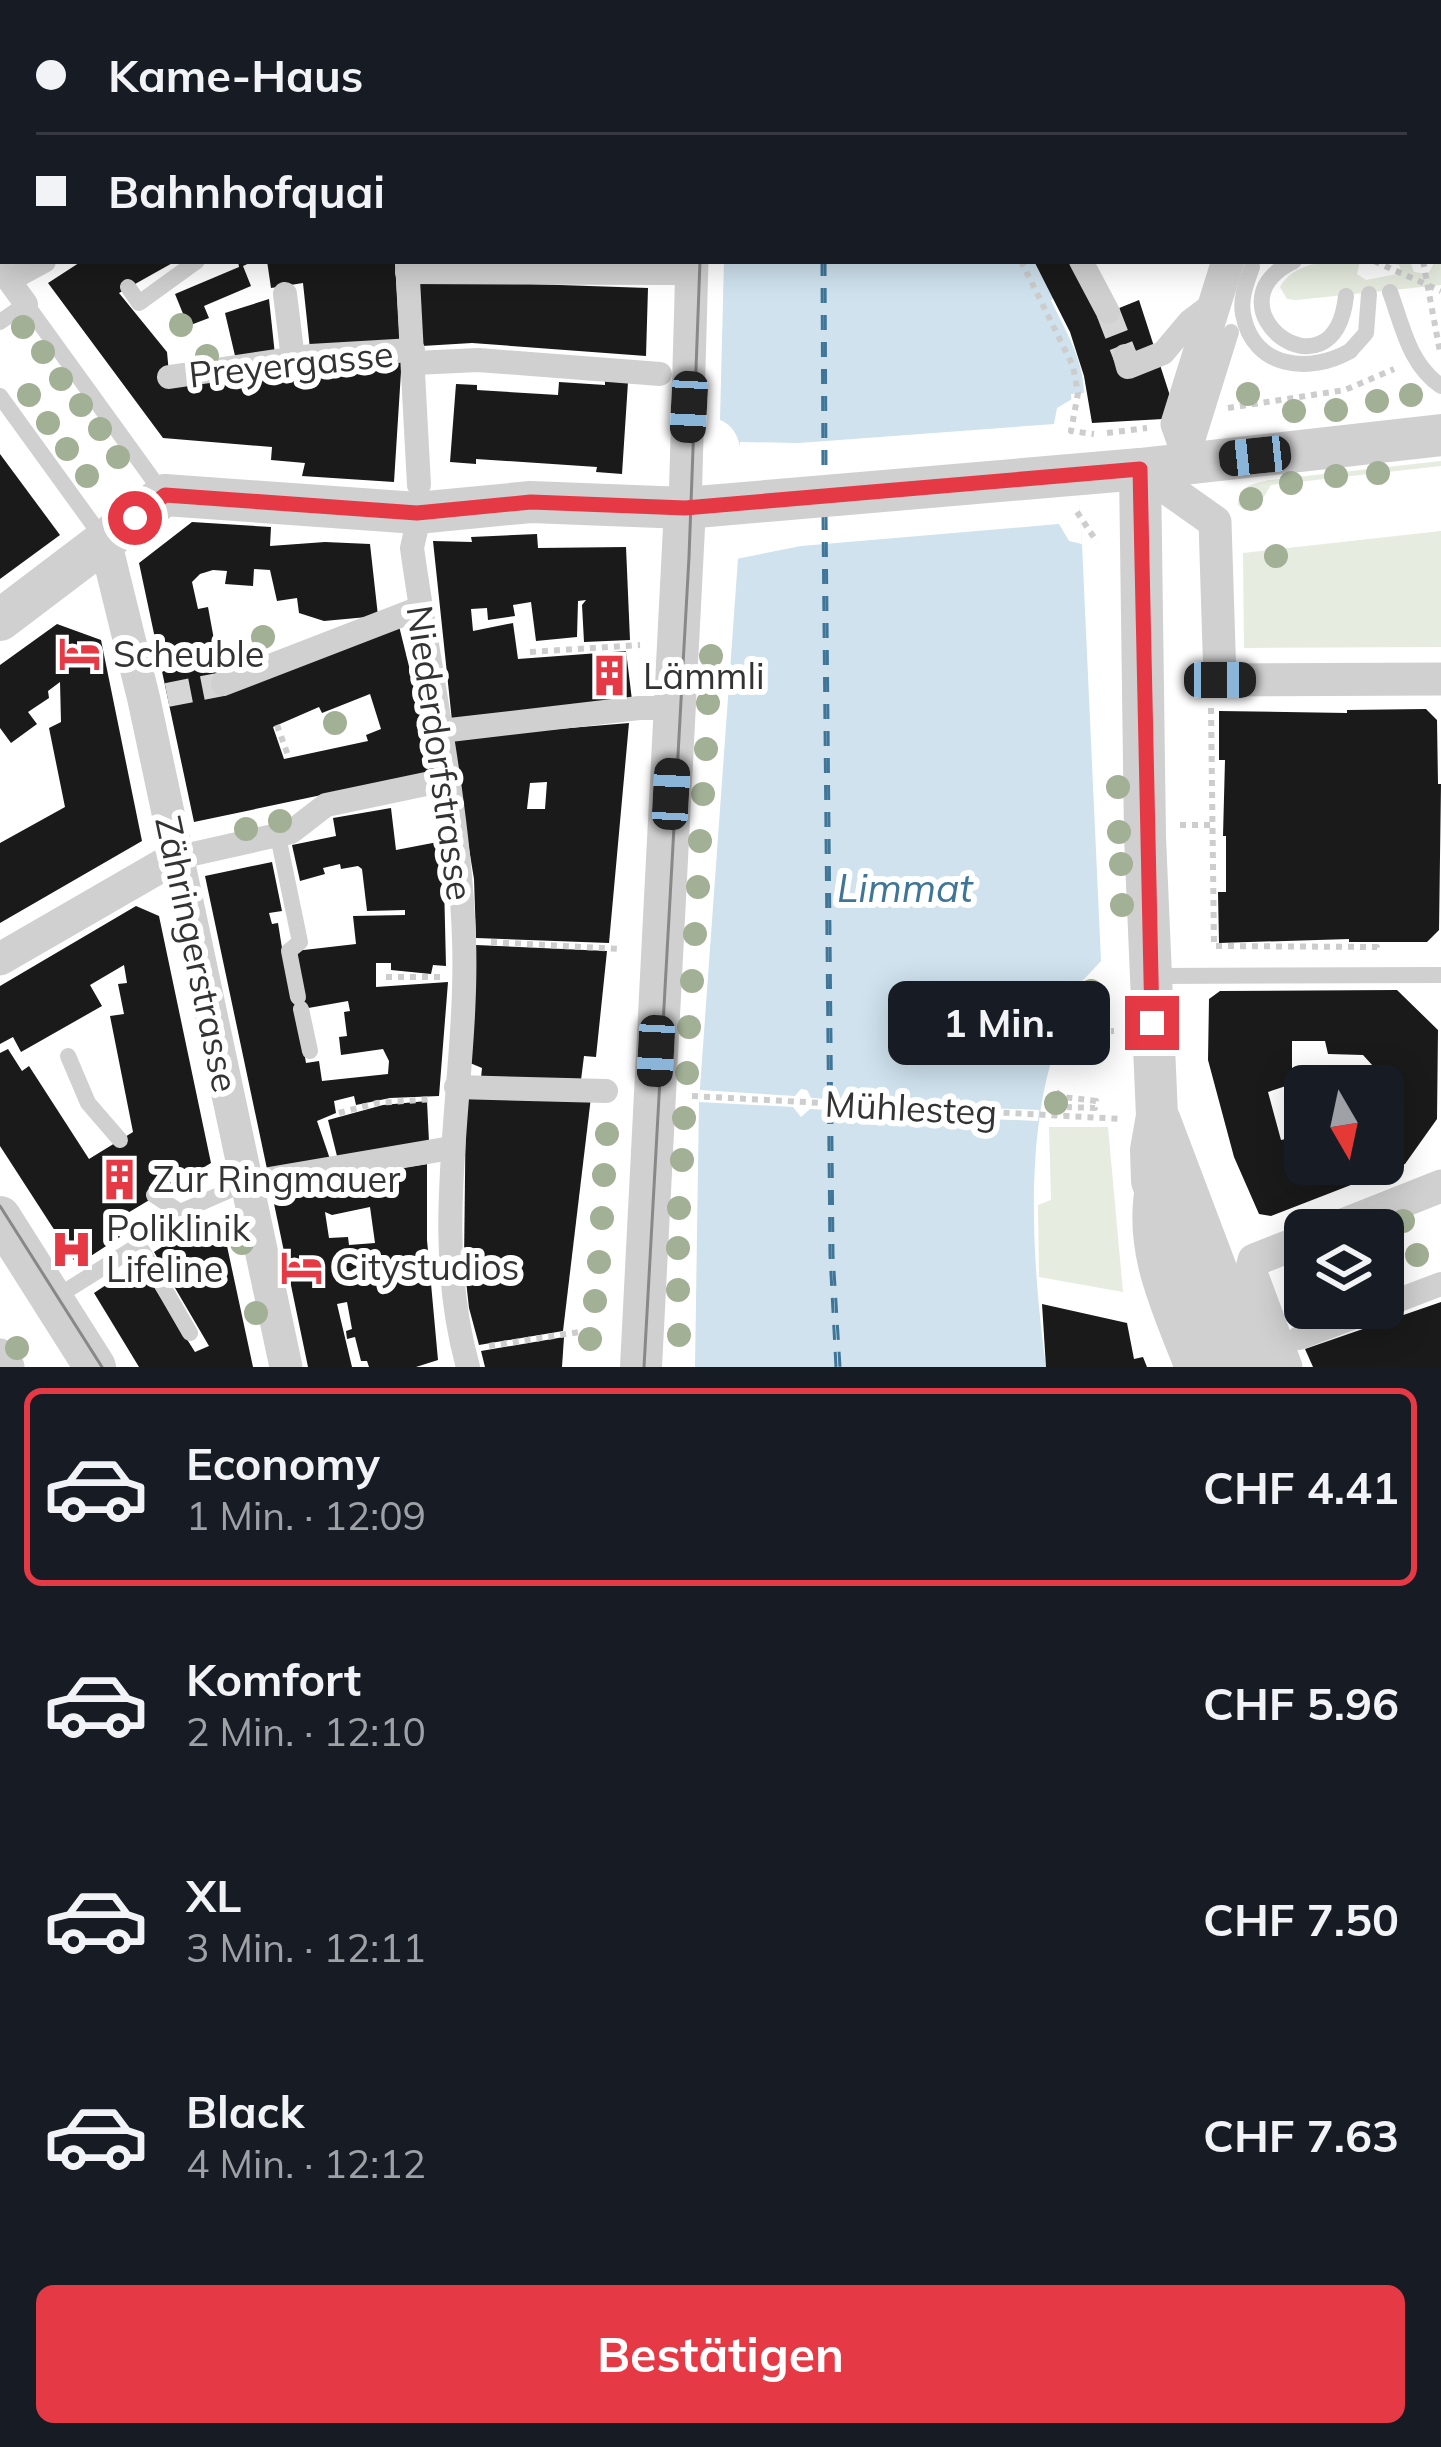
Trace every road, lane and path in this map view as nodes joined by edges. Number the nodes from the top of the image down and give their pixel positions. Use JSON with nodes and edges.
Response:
{"nodes":[{"id":1,"x":35,"y":264,"type":"edge"},
{"id":2,"x":193,"y":264,"type":"edge"},
{"id":3,"x":1022,"y":264,"type":"edge"},
{"id":4,"x":1083,"y":264,"type":"edge"},
{"id":5,"x":1246,"y":264,"type":"edge"},
{"id":6,"x":1246,"y":264,"type":"edge"},
{"id":7,"x":1289,"y":264,"type":"edge"},
{"id":8,"x":1424,"y":264,"type":"edge"},
{"id":9,"x":407,"y":266,"type":"edge"},
{"id":10,"x":684,"y":267,"type":"edge"},
{"id":11,"x":4,"y":274,"type":"edge"},
{"id":12,"x":128,"y":287,"type":"dead end"},
{"id":13,"x":1390,"y":292,"type":"dead end"},
{"id":14,"x":285,"y":294,"type":"dead end"},
{"id":15,"x":1369,"y":294,"type":"dead end"},
{"id":16,"x":1346,"y":296,"type":"dead end"},
{"id":17,"x":26,"y":304,"type":"junction"},
{"id":18,"x":1108,"y":312,"type":"tunnel mouth"},
{"id":19,"x":1223,"y":317,"type":"junction"},
{"id":20,"x":0,"y":322,"type":"edge"},
{"id":21,"x":1438,"y":338,"type":"edge"},
{"id":22,"x":1125,"y":356,"type":"dead end"},
{"id":23,"x":414,"y":357,"type":"junction"},
{"id":24,"x":293,"y":359,"type":"junction"},
{"id":25,"x":1407,"y":366,"type":"dead end"},
{"id":26,"x":659,"y":374,"type":"dead end"},
{"id":27,"x":169,"y":377,"type":"dead end"},
{"id":28,"x":1441,"y":386,"type":"edge"},
{"id":29,"x":0,"y":396,"type":"edge"},
{"id":30,"x":1190,"y":436,"type":"junction"},
{"id":31,"x":1441,"y":436,"type":"edge"},
{"id":32,"x":1140,"y":469,"type":"junction"},
{"id":33,"x":418,"y":485,"type":"dead end"},
{"id":34,"x":1076,"y":494,"type":"junction"},
{"id":35,"x":165,"y":495,"type":"junction"},
{"id":36,"x":685,"y":508,"type":"junction"},
{"id":37,"x":416,"y":530,"type":"dead end"},
{"id":38,"x":105,"y":541,"type":"junction"},
{"id":39,"x":1097,"y":542,"type":"dead end"},
{"id":40,"x":420,"y":608,"type":"junction"},
{"id":41,"x":0,"y":620,"type":"edge"},
{"id":42,"x":640,"y":645,"type":"dead end"},
{"id":43,"x":530,"y":652,"type":"dead end"},
{"id":44,"x":1441,"y":680,"type":"edge"},
{"id":45,"x":224,"y":684,"type":"tunnel mouth"},
{"id":46,"x":1211,"y":704,"type":"dead end"},
{"id":47,"x":676,"y":708,"type":"junction"},
{"id":48,"x":277,"y":725,"type":"dead end"},
{"id":49,"x":441,"y":731,"type":"junction"},
{"id":50,"x":289,"y":758,"type":"dead end"},
{"id":51,"x":450,"y":779,"type":"junction"},
{"id":52,"x":1186,"y":824,"type":"dead end"},
{"id":53,"x":1212,"y":825,"type":"junction"},
{"id":54,"x":278,"y":836,"type":"junction"},
{"id":55,"x":175,"y":858,"type":"junction"},
{"id":56,"x":464,"y":940,"type":"junction"},
{"id":57,"x":620,"y":949,"type":"dead end"},
{"id":58,"x":0,"y":959,"type":"edge"},
{"id":59,"x":1378,"y":975,"type":"junction"},
{"id":60,"x":1441,"y":975,"type":"edge"},
{"id":61,"x":1150,"y":976,"type":"junction"},
{"id":62,"x":386,"y":977,"type":"dead end"},
{"id":63,"x":462,"y":977,"type":"junction"},
{"id":64,"x":1114,"y":1031,"type":"dead end"},
{"id":65,"x":1087,"y":1032,"type":"dead end"},
{"id":66,"x":310,"y":1051,"type":"dead end"},
{"id":67,"x":68,"y":1056,"type":"dead end"},
{"id":68,"x":606,"y":1091,"type":"dead end"},
{"id":69,"x":1056,"y":1092,"type":"dead end"},
{"id":70,"x":455,"y":1093,"type":"junction"},
{"id":71,"x":696,"y":1096,"type":"dead end"},
{"id":72,"x":339,"y":1113,"type":"dead end"},
{"id":73,"x":1066,"y":1117,"type":"junction"},
{"id":74,"x":1139,"y":1118,"type":"junction"},
{"id":75,"x":119,"y":1140,"type":"dead end"},
{"id":76,"x":451,"y":1148,"type":"junction"},
{"id":77,"x":1152,"y":1181,"type":"junction"},
{"id":78,"x":247,"y":1183,"type":"junction"},
{"id":79,"x":1441,"y":1186,"type":"edge"},
{"id":80,"x":156,"y":1197,"type":"dead end"},
{"id":81,"x":1383,"y":1209,"type":"edge"},
{"id":82,"x":0,"y":1217,"type":"edge"},
{"id":83,"x":1284,"y":1249,"type":"edge"},
{"id":84,"x":1441,"y":1284,"type":"edge"},
{"id":85,"x":1404,"y":1298,"type":"edge"},
{"id":86,"x":52,"y":1299,"type":"junction"},
{"id":87,"x":1338,"y":1329,"type":"edge"},
{"id":88,"x":586,"y":1331,"type":"dead end"},
{"id":89,"x":190,"y":1333,"type":"dead end"},
{"id":90,"x":1292,"y":1353,"type":"edge"},
{"id":91,"x":0,"y":1355,"type":"edge"},
{"id":92,"x":462,"y":1362,"type":"edge"},
{"id":93,"x":638,"y":1366,"type":"edge"},
{"id":94,"x":8,"y":1367,"type":"edge"},
{"id":95,"x":95,"y":1367,"type":"edge"},
{"id":96,"x":286,"y":1367,"type":"edge"},
{"id":97,"x":1191,"y":1367,"type":"edge"},
{"id":98,"x":1219,"y":1367,"type":"edge"},
{"id":99,"x":1253,"y":1367,"type":"edge"}],
"edges":[{"from":1,"to":11,"type":"street"},
{"from":2,"to":12,"type":"lane"},
{"from":3,"to":30,"type":"path"},
{"from":4,"to":18,"type":"street"},
{"from":5,"to":19,"type":"street"},
{"from":6,"to":15,"type":"lane","bridge":true},
{"from":7,"to":16,"type":"lane"},
{"from":8,"to":21,"type":"path"},
{"from":9,"to":10,"type":"street"},
{"from":9,"to":23,"type":"street"},
{"from":10,"to":36,"type":"street"},
{"from":11,"to":17,"type":"street"},
{"from":13,"to":28,"type":"lane"},
{"from":14,"to":24,"type":"street"},
{"from":17,"to":20,"type":"lane"},
{"from":17,"to":35,"type":"lane"},
{"from":19,"to":22,"type":"street"},
{"from":19,"to":30,"type":"street"},
{"from":23,"to":24,"type":"street","name":"Preyergasse"},
{"from":23,"to":26,"type":"street","name":"Preyergasse"},
{"from":23,"to":33,"type":"street"},
{"from":24,"to":27,"type":"street","name":"Preyergasse"},
{"from":25,"to":30,"type":"path"},
{"from":29,"to":38,"type":"lane"},
{"from":30,"to":31,"type":"street"},
{"from":30,"to":32,"type":"street"},
{"from":32,"to":34,"type":"street"},
{"from":32,"to":44,"type":"street"},
{"from":32,"to":61,"type":"street"},
{"from":34,"to":36,"type":"street"},
{"from":34,"to":39,"type":"path"},
{"from":35,"to":36,"type":"street"},
{"from":35,"to":38,"type":"street"},
{"from":36,"to":47,"type":"street"},
{"from":37,"to":40,"type":"street","name":"Niederdorfstrasse"},
{"from":38,"to":41,"type":"street"},
{"from":38,"to":55,"type":"street","name":"Zähringerstrasse"},
{"from":40,"to":45,"type":"street"},
{"from":40,"to":49,"type":"street","name":"Niederdorfstrasse"},
{"from":42,"to":43,"type":"path"},
{"from":46,"to":53,"type":"path"},
{"from":47,"to":49,"type":"street"},
{"from":47,"to":93,"type":"street"},
{"from":48,"to":50,"type":"path"},
{"from":49,"to":51,"type":"street","name":"Niederdorfstrasse"},
{"from":51,"to":54,"type":"street"},
{"from":51,"to":56,"type":"street","name":"Niederdorfstrasse"},
{"from":52,"to":53,"type":"path"},
{"from":53,"to":59,"type":"path"},
{"from":54,"to":55,"type":"street"},
{"from":54,"to":66,"type":"lane"},
{"from":55,"to":58,"type":"street"},
{"from":55,"to":78,"type":"street","name":"Zähringerstrasse"},
{"from":56,"to":57,"type":"path"},
{"from":56,"to":63,"type":"street","name":"Niederdorfstrasse"},
{"from":59,"to":60,"type":"lane"},
{"from":59,"to":61,"type":"lane"},
{"from":61,"to":74,"type":"street"},
{"from":62,"to":63,"type":"path"},
{"from":63,"to":70,"type":"street","name":"Niederdorfstrasse"},
{"from":64,"to":65,"type":"path"},
{"from":67,"to":75,"type":"lane"},
{"from":68,"to":70,"type":"street"},
{"from":69,"to":73,"type":"path"},
{"from":70,"to":72,"type":"path"},
{"from":70,"to":76,"type":"street","name":"Niederdorfstrasse"},
{"from":71,"to":73,"type":"path","name":"Mühlesteg"},
{"from":73,"to":74,"type":"path","name":"Mühlesteg"},
{"from":74,"to":77,"type":"street"},
{"from":74,"to":99,"type":"street"},
{"from":76,"to":78,"type":"street"},
{"from":76,"to":92,"type":"street","name":"Niederdorfstrasse"},
{"from":77,"to":97,"type":"street"},
{"from":77,"to":98,"type":"street"},
{"from":78,"to":80,"type":"lane"},
{"from":78,"to":96,"type":"street","name":"Zähringerstrasse"},
{"from":79,"to":81,"type":"street"},
{"from":82,"to":86,"type":"street"},
{"from":83,"to":90,"type":"street"},
{"from":84,"to":85,"type":"street"},
{"from":86,"to":89,"type":"lane"},
{"from":86,"to":95,"type":"street"},
{"from":87,"to":90,"type":"street"},
{"from":88,"to":92,"type":"path"},
{"from":91,"to":94,"type":"street"}]}
